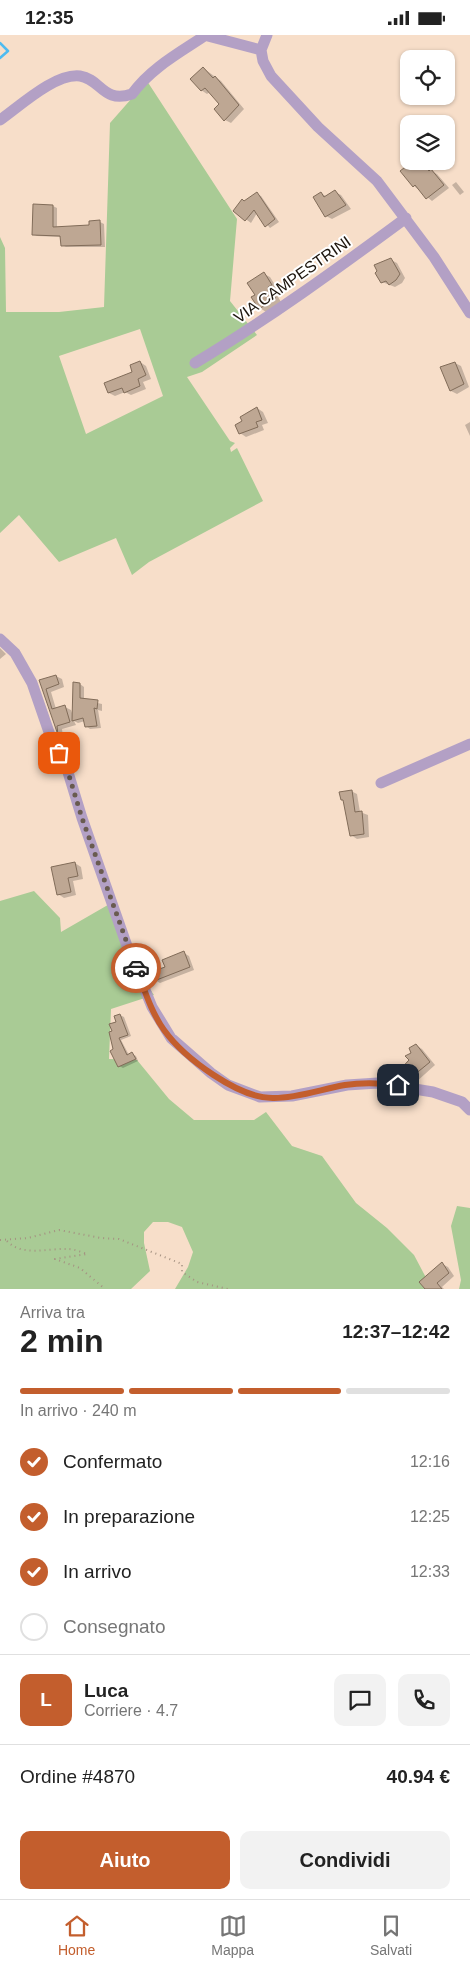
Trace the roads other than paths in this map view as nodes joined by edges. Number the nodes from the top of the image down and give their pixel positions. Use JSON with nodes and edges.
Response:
{"nodes":[{"id":1,"x":205,"y":35,"type":"edge"},
{"id":2,"x":267,"y":35,"type":"edge"},
{"id":3,"x":261,"y":50,"type":"junction"},
{"id":4,"x":0,"y":120,"type":"edge"},
{"id":5,"x":406,"y":218,"type":"junction"},
{"id":6,"x":470,"y":313,"type":"edge"},
{"id":7,"x":195,"y":363,"type":"dead end"},
{"id":8,"x":0,"y":639,"type":"edge"},
{"id":9,"x":470,"y":744,"type":"edge"},
{"id":10,"x":381,"y":783,"type":"dead end"},
{"id":11,"x":470,"y":1110,"type":"edge"}],
"edges":[{"from":1,"to":3,"type":"street"},
{"from":1,"to":4,"type":"street"},
{"from":2,"to":3,"type":"street"},
{"from":3,"to":5,"type":"street"},
{"from":5,"to":6,"type":"street"},
{"from":5,"to":7,"type":"street","name":"VIA CAMPESTRINI"},
{"from":8,"to":11,"type":"street"},
{"from":9,"to":10,"type":"street"}]}
